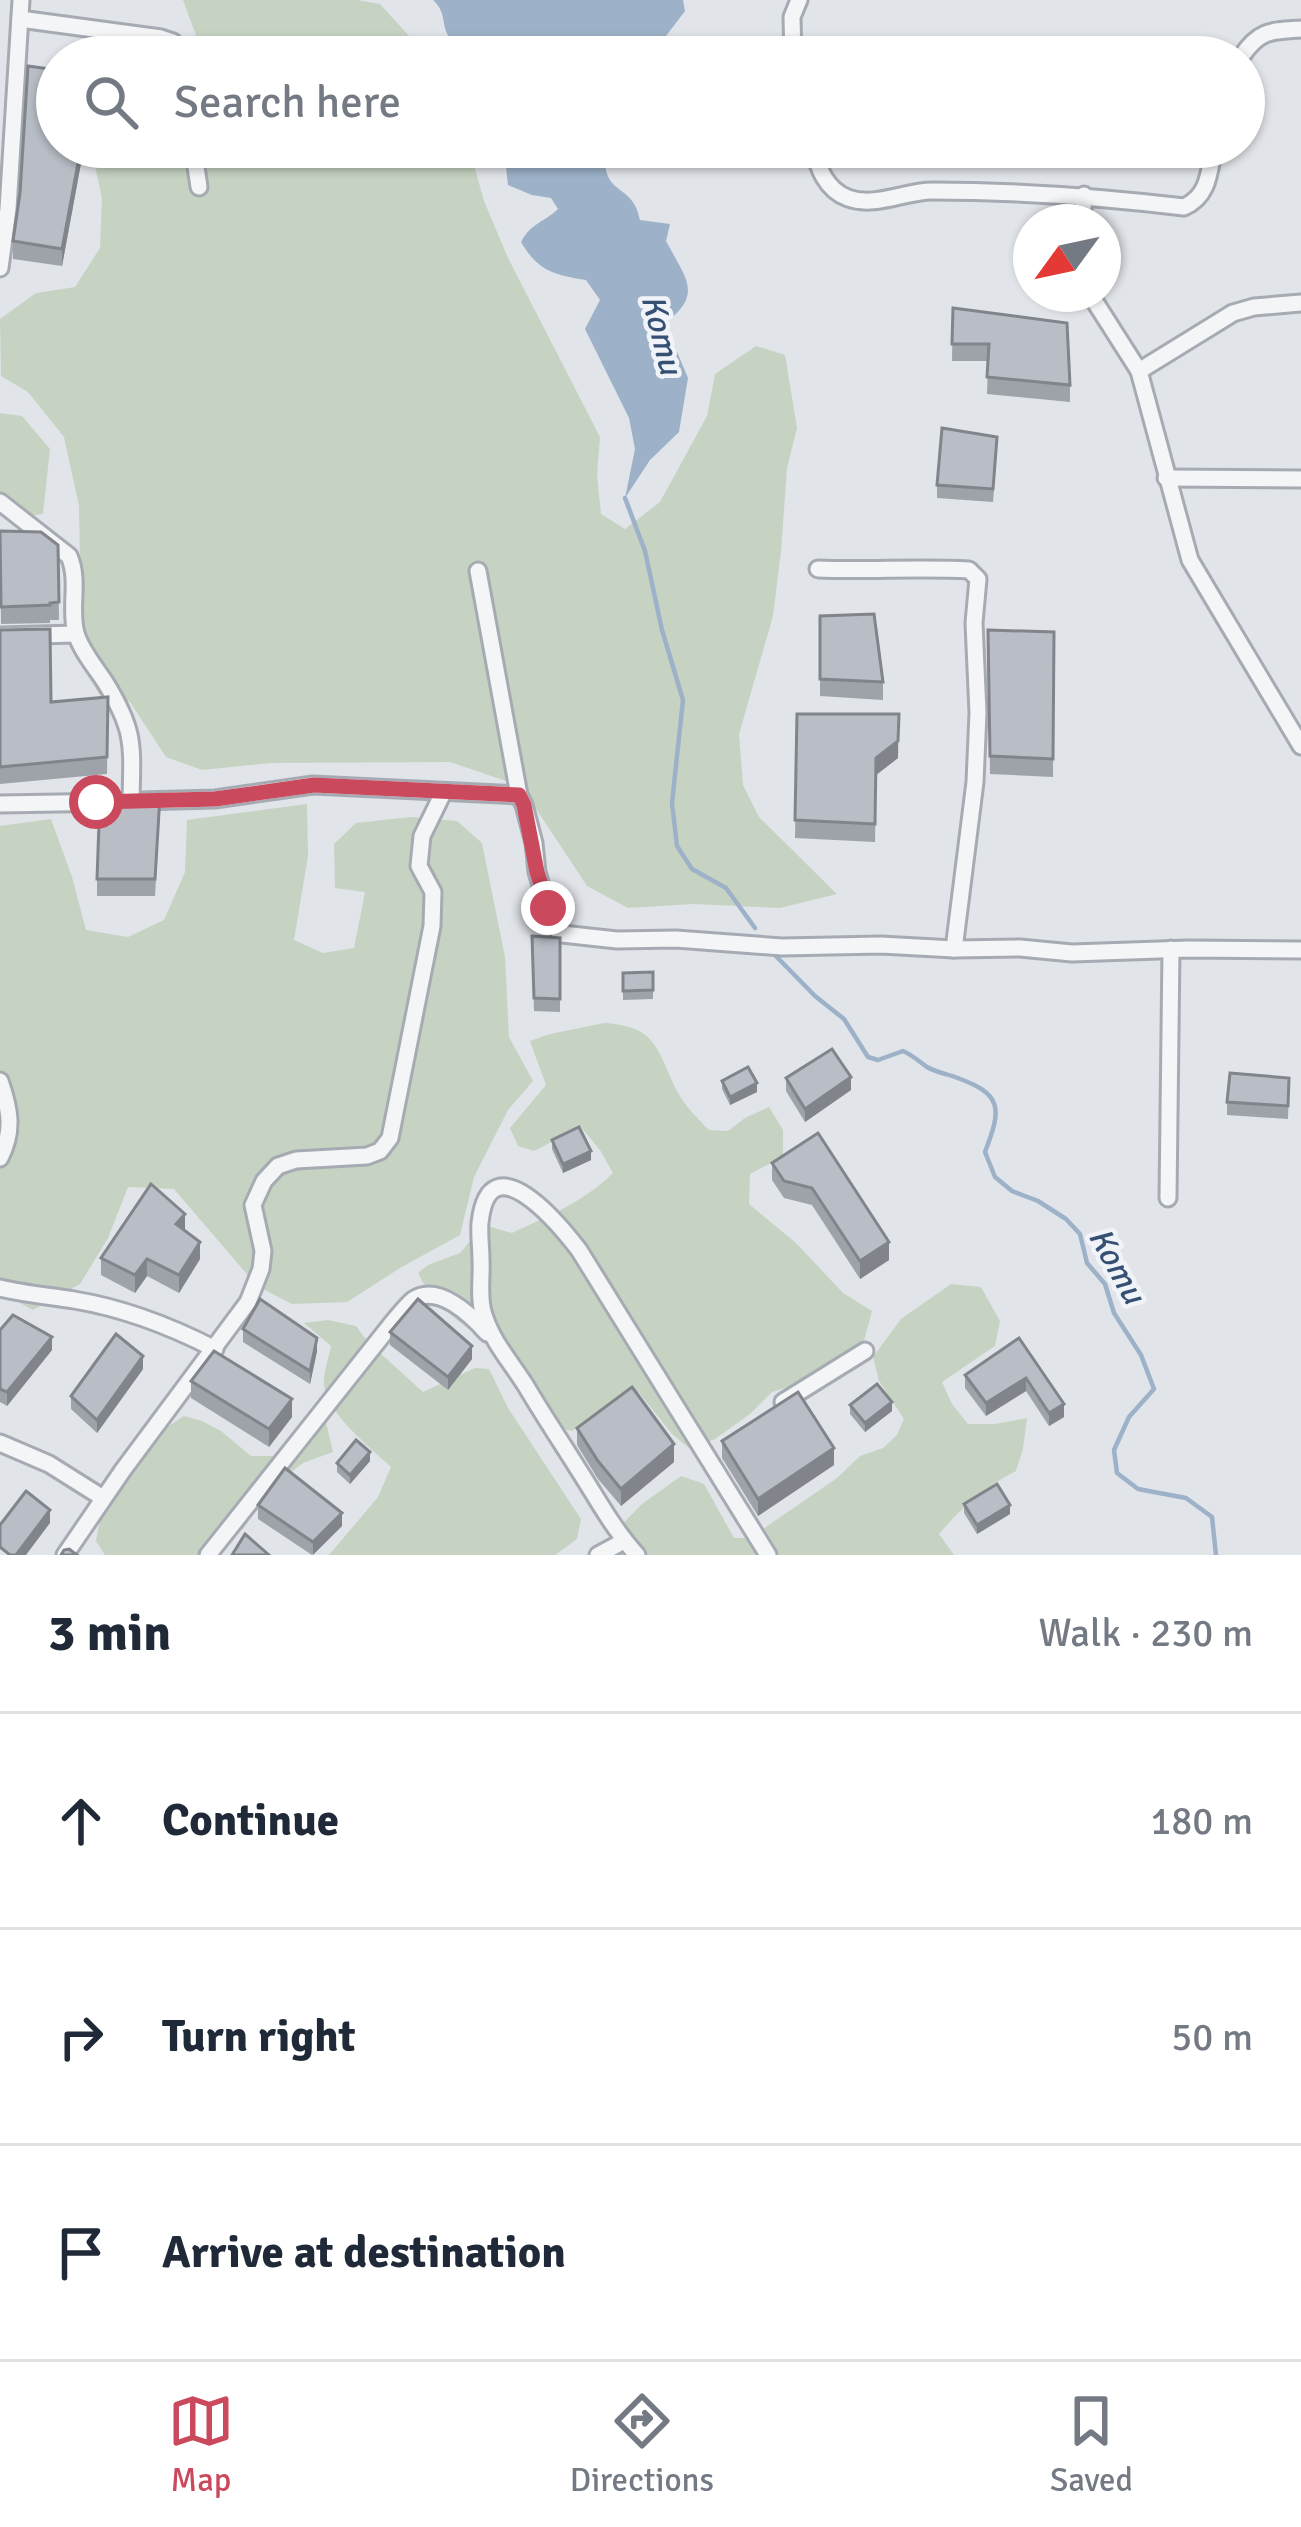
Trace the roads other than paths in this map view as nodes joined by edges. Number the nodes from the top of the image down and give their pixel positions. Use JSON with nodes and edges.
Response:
{"nodes":[{"id":1,"x":21,"y":0,"type":"edge"},
{"id":2,"x":799,"y":0,"type":"edge"},
{"id":3,"x":20,"y":20,"type":"junction"},
{"id":4,"x":1301,"y":29,"type":"edge"},
{"id":5,"x":145,"y":36,"type":"edge"},
{"id":6,"x":792,"y":36,"type":"edge"},
{"id":7,"x":1260,"y":36,"type":"edge"},
{"id":8,"x":196,"y":168,"type":"edge"},
{"id":9,"x":819,"y":168,"type":"edge"},
{"id":10,"x":1210,"y":168,"type":"edge"},
{"id":11,"x":199,"y":188,"type":"dead end"},
{"id":12,"x":1084,"y":195,"type":"junction"},
{"id":13,"x":1083,"y":204,"type":"edge"},
{"id":14,"x":0,"y":268,"type":"edge"},
{"id":15,"x":1301,"y":305,"type":"edge"},
{"id":16,"x":1101,"y":312,"type":"edge"},
{"id":17,"x":1139,"y":371,"type":"junction"},
{"id":18,"x":1166,"y":478,"type":"junction"},
{"id":19,"x":1301,"y":479,"type":"edge"},
{"id":20,"x":0,"y":502,"type":"edge"},
{"id":21,"x":818,"y":568,"type":"dead end"},
{"id":22,"x":478,"y":571,"type":"dead end"},
{"id":23,"x":76,"y":634,"type":"junction"},
{"id":24,"x":0,"y":636,"type":"edge"},
{"id":25,"x":1301,"y":746,"type":"edge"},
{"id":26,"x":443,"y":793,"type":"junction"},
{"id":27,"x":519,"y":795,"type":"junction"},
{"id":28,"x":131,"y":801,"type":"junction"},
{"id":29,"x":0,"y":804,"type":"edge"},
{"id":30,"x":954,"y":949,"type":"junction"},
{"id":31,"x":1171,"y":950,"type":"junction"},
{"id":32,"x":1301,"y":950,"type":"edge"},
{"id":33,"x":0,"y":1081,"type":"edge"},
{"id":34,"x":0,"y":1158,"type":"edge"},
{"id":35,"x":1168,"y":1198,"type":"dead end"},
{"id":36,"x":0,"y":1288,"type":"edge"},
{"id":37,"x":493,"y":1340,"type":"junction"},
{"id":38,"x":215,"y":1349,"type":"junction"},
{"id":39,"x":865,"y":1351,"type":"dead end"},
{"id":40,"x":770,"y":1411,"type":"edge"},
{"id":41,"x":0,"y":1443,"type":"edge"},
{"id":42,"x":722,"y":1443,"type":"edge"},
{"id":43,"x":706,"y":1454,"type":"junction"},
{"id":44,"x":103,"y":1498,"type":"junction"},
{"id":45,"x":624,"y":1541,"type":"junction"},
{"id":46,"x":65,"y":1555,"type":"edge"},
{"id":47,"x":208,"y":1555,"type":"edge"},
{"id":48,"x":598,"y":1555,"type":"edge"},
{"id":49,"x":637,"y":1555,"type":"edge"},
{"id":50,"x":768,"y":1555,"type":"edge"}],
"edges":[{"from":1,"to":3,"type":"street"},
{"from":2,"to":6,"type":"street"},
{"from":3,"to":5,"type":"street"},
{"from":3,"to":14,"type":"street"},
{"from":4,"to":7,"type":"street"},
{"from":8,"to":11,"type":"street"},
{"from":9,"to":12,"type":"street"},
{"from":10,"to":12,"type":"street"},
{"from":12,"to":13,"type":"street"},
{"from":15,"to":17,"type":"street"},
{"from":16,"to":17,"type":"street"},
{"from":17,"to":18,"type":"street"},
{"from":18,"to":19,"type":"street"},
{"from":18,"to":25,"type":"street"},
{"from":20,"to":23,"type":"street"},
{"from":21,"to":30,"type":"street"},
{"from":22,"to":27,"type":"street"},
{"from":23,"to":24,"type":"street"},
{"from":23,"to":28,"type":"street"},
{"from":26,"to":27,"type":"street"},
{"from":26,"to":28,"type":"street"},
{"from":26,"to":38,"type":"street"},
{"from":27,"to":30,"type":"street"},
{"from":28,"to":29,"type":"street"},
{"from":30,"to":31,"type":"street"},
{"from":31,"to":32,"type":"street"},
{"from":31,"to":35,"type":"street"},
{"from":33,"to":34,"type":"street"},
{"from":36,"to":38,"type":"street"},
{"from":37,"to":43,"type":"street"},
{"from":37,"to":45,"type":"street"},
{"from":37,"to":47,"type":"street"},
{"from":38,"to":44,"type":"street"},
{"from":39,"to":40,"type":"street"},
{"from":41,"to":44,"type":"street"},
{"from":42,"to":43,"type":"street"},
{"from":43,"to":50,"type":"street"},
{"from":44,"to":46,"type":"street"},
{"from":45,"to":48,"type":"street"},
{"from":45,"to":49,"type":"street"}]}
